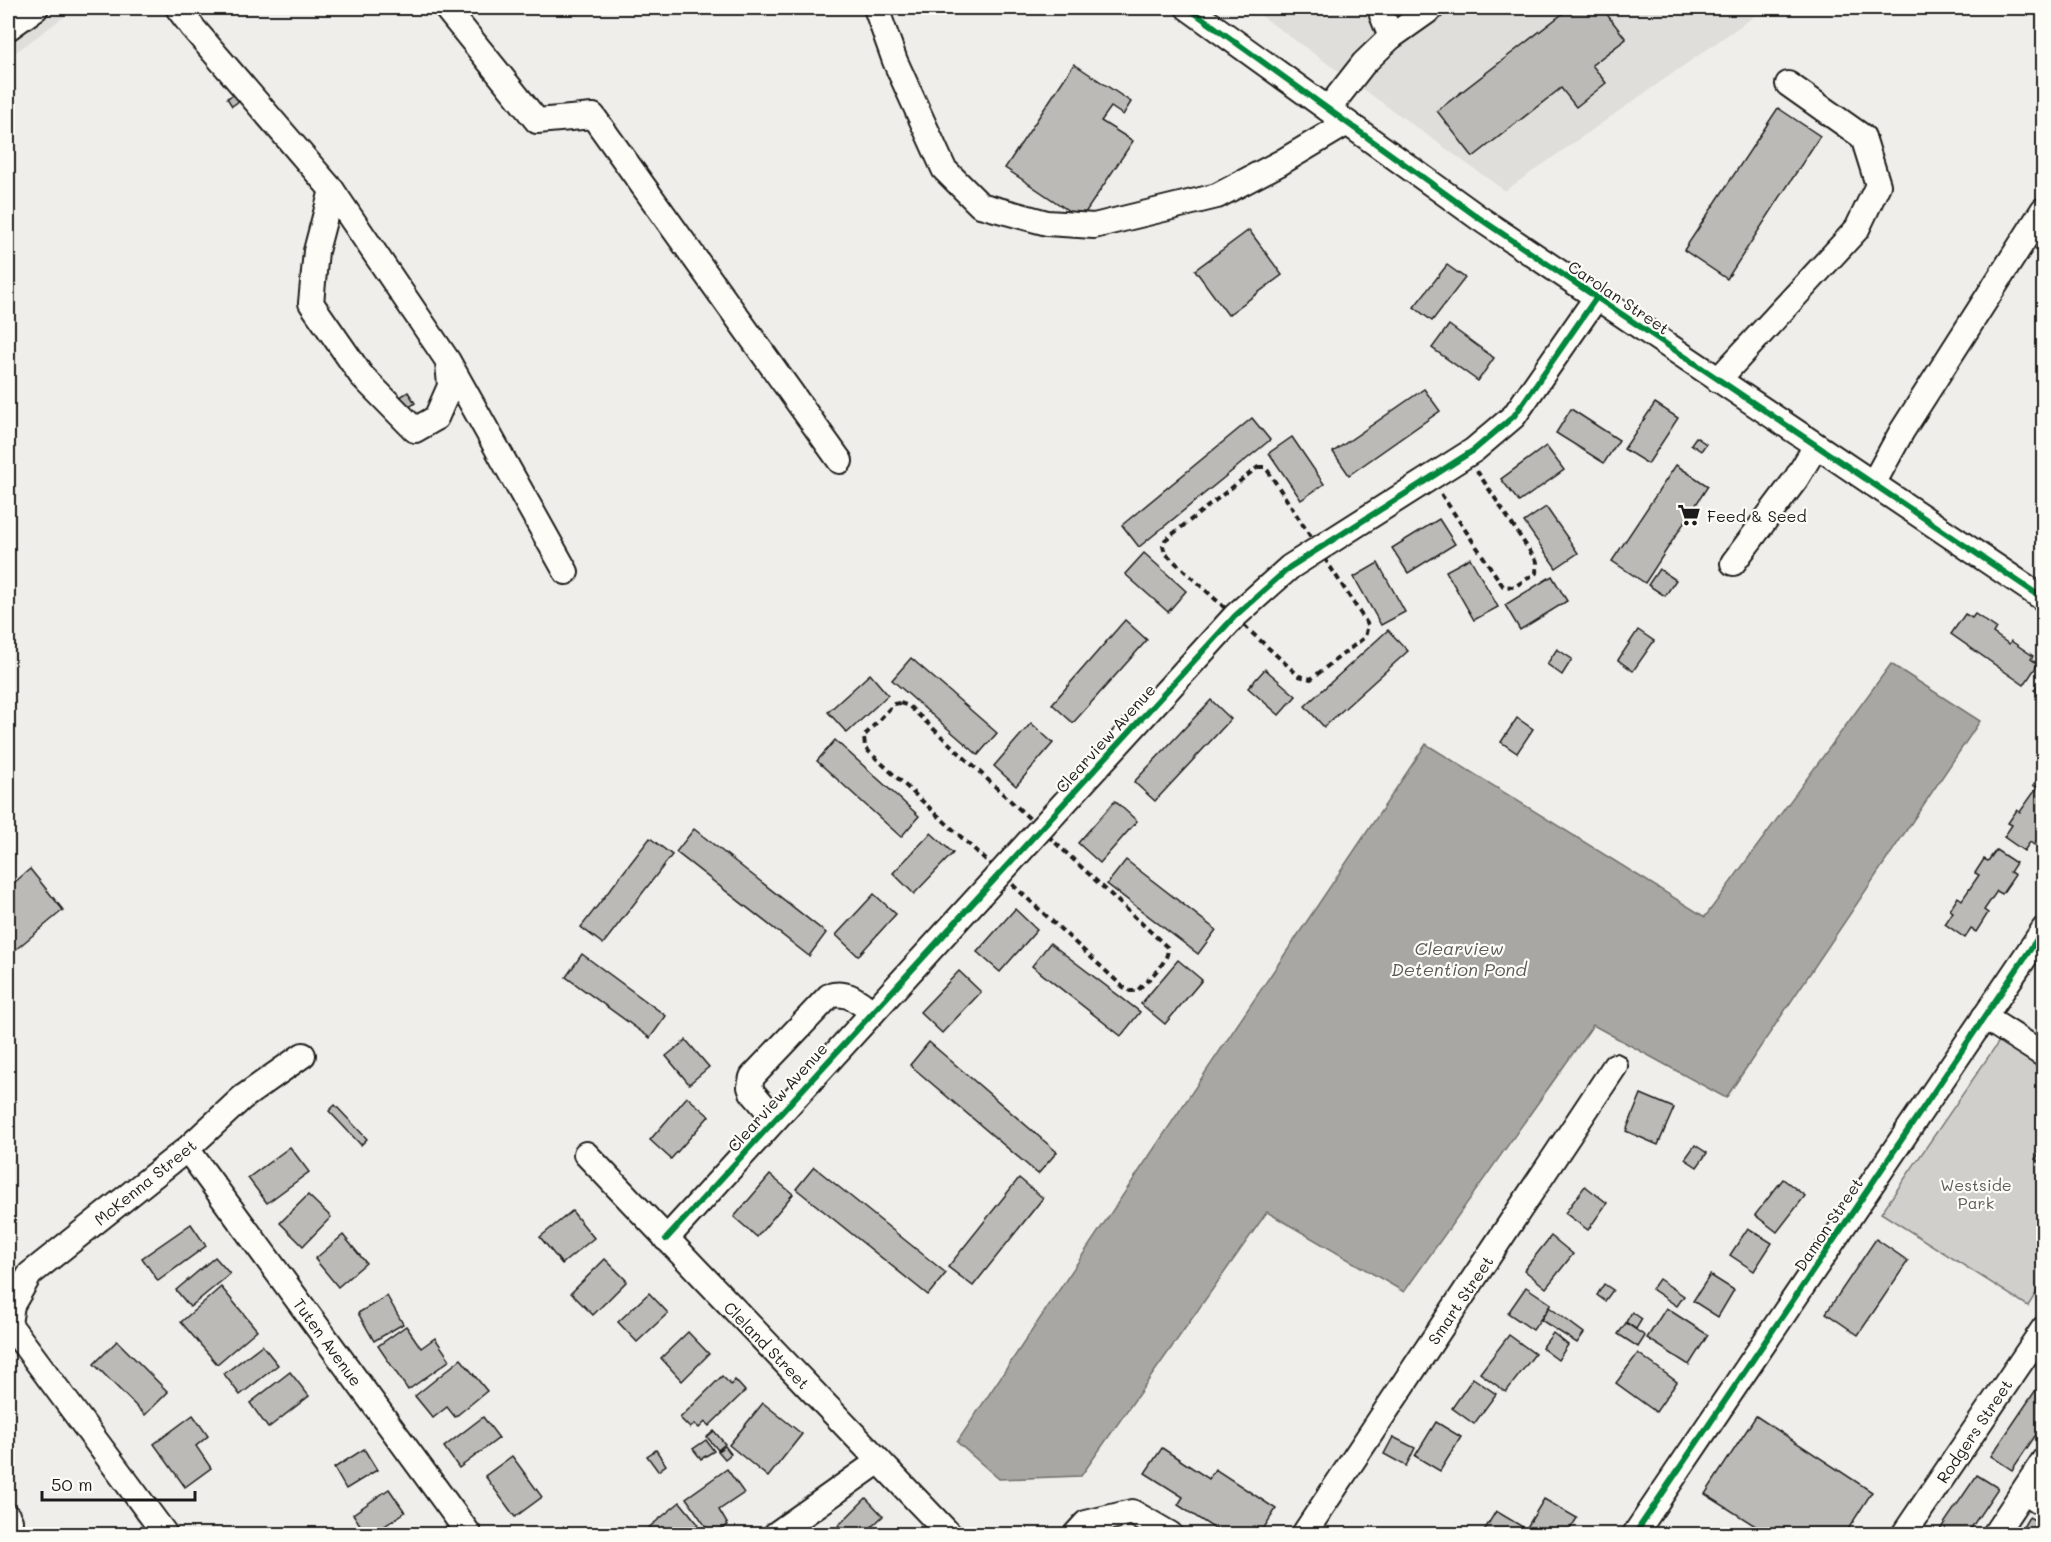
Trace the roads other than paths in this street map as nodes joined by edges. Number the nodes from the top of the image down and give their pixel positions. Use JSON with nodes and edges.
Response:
{"nodes":[{"id":1,"x":36,"y":8,"type":"edge"},
{"id":2,"x":178,"y":8,"type":"edge"},
{"id":3,"x":446,"y":8,"type":"edge"},
{"id":4,"x":876,"y":8,"type":"edge"},
{"id":5,"x":1188,"y":8,"type":"edge"},
{"id":6,"x":1382,"y":8,"type":"edge"},
{"id":7,"x":1432,"y":8,"type":"edge"},
{"id":8,"x":8,"y":28,"type":"edge"},
{"id":9,"x":1391,"y":36,"type":"junction"},
{"id":10,"x":1788,"y":84,"type":"dead end"},
{"id":11,"x":1328,"y":109,"type":"junction"},
{"id":12,"x":1347,"y":123,"type":"junction"},
{"id":13,"x":332,"y":190,"type":"junction"},
{"id":14,"x":2043,"y":210,"type":"edge"},
{"id":15,"x":1596,"y":298,"type":"junction"},
{"id":16,"x":448,"y":361,"type":"junction"},
{"id":17,"x":1718,"y":380,"type":"junction"},
{"id":18,"x":1816,"y":446,"type":"junction"},
{"id":19,"x":840,"y":462,"type":"dead end"},
{"id":20,"x":1873,"y":484,"type":"junction"},
{"id":21,"x":1733,"y":563,"type":"dead end"},
{"id":22,"x":566,"y":572,"type":"dead end"},
{"id":23,"x":2043,"y":599,"type":"edge"},
{"id":24,"x":2043,"y":929,"type":"edge"},
{"id":25,"x":873,"y":1012,"type":"junction"},
{"id":26,"x":1984,"y":1017,"type":"junction"},
{"id":27,"x":303,"y":1055,"type":"dead end"},
{"id":28,"x":2043,"y":1055,"type":"edge"},
{"id":29,"x":1616,"y":1066,"type":"dead end"},
{"id":30,"x":775,"y":1119,"type":"junction"},
{"id":31,"x":187,"y":1149,"type":"junction"},
{"id":32,"x":586,"y":1154,"type":"dead end"},
{"id":33,"x":666,"y":1239,"type":"junction"},
{"id":34,"x":9,"y":1324,"type":"edge"},
{"id":35,"x":2043,"y":1328,"type":"edge"},
{"id":36,"x":2043,"y":1460,"type":"edge"},
{"id":37,"x":879,"y":1461,"type":"junction"},
{"id":38,"x":2033,"y":1497,"type":"edge"},
{"id":39,"x":165,"y":1534,"type":"edge"},
{"id":40,"x":469,"y":1534,"type":"edge"},
{"id":41,"x":776,"y":1534,"type":"edge"},
{"id":42,"x":949,"y":1534,"type":"edge"},
{"id":43,"x":1076,"y":1534,"type":"edge"},
{"id":44,"x":1170,"y":1534,"type":"edge"},
{"id":45,"x":1304,"y":1534,"type":"edge"},
{"id":46,"x":1635,"y":1534,"type":"edge"},
{"id":47,"x":1904,"y":1534,"type":"edge"},
{"id":48,"x":1995,"y":1534,"type":"edge"}],
"edges":[{"from":1,"to":8,"type":"street"},
{"from":2,"to":13,"type":"street"},
{"from":3,"to":19,"type":"street"},
{"from":4,"to":12,"type":"street"},
{"from":5,"to":11,"type":"street","name":"Carolan Street"},
{"from":6,"to":9,"type":"street"},
{"from":7,"to":9,"type":"street"},
{"from":9,"to":11,"type":"street"},
{"from":10,"to":17,"type":"street"},
{"from":11,"to":12,"type":"street","name":"Carolan Street"},
{"from":12,"to":15,"type":"street","name":"Carolan Street"},
{"from":13,"to":16,"type":"street"},
{"from":13,"to":16,"type":"street"},
{"from":14,"to":20,"type":"street"},
{"from":15,"to":17,"type":"street","name":"Carolan Street"},
{"from":15,"to":25,"type":"street","name":"Clearview Avenue"},
{"from":16,"to":22,"type":"street"},
{"from":17,"to":18,"type":"street","name":"Carolan Street"},
{"from":18,"to":20,"type":"street","name":"Carolan Street"},
{"from":18,"to":21,"type":"street"},
{"from":20,"to":23,"type":"street","name":"Carolan Street"},
{"from":24,"to":26,"type":"street","name":"Damon Street"},
{"from":25,"to":30,"type":"street","name":"Clearview Avenue"},
{"from":25,"to":30,"type":"street"},
{"from":26,"to":28,"type":"street"},
{"from":26,"to":46,"type":"street","name":"Damon Street"},
{"from":27,"to":31,"type":"street","name":"McKenna Street"},
{"from":29,"to":45,"type":"street","name":"Smart Street"},
{"from":30,"to":33,"type":"street","name":"Clearview Avenue"},
{"from":31,"to":34,"type":"street","name":"McKenna Street"},
{"from":31,"to":40,"type":"street","name":"Tuten Avenue"},
{"from":32,"to":33,"type":"street","name":"Cleland Street"},
{"from":33,"to":37,"type":"street","name":"Cleland Street"},
{"from":34,"to":39,"type":"street"},
{"from":35,"to":47,"type":"street","name":"Rodgers Street"},
{"from":36,"to":38,"type":"street"},
{"from":37,"to":41,"type":"street"},
{"from":37,"to":42,"type":"street","name":"Cleland Street"},
{"from":38,"to":48,"type":"street"},
{"from":43,"to":44,"type":"street"}]}
